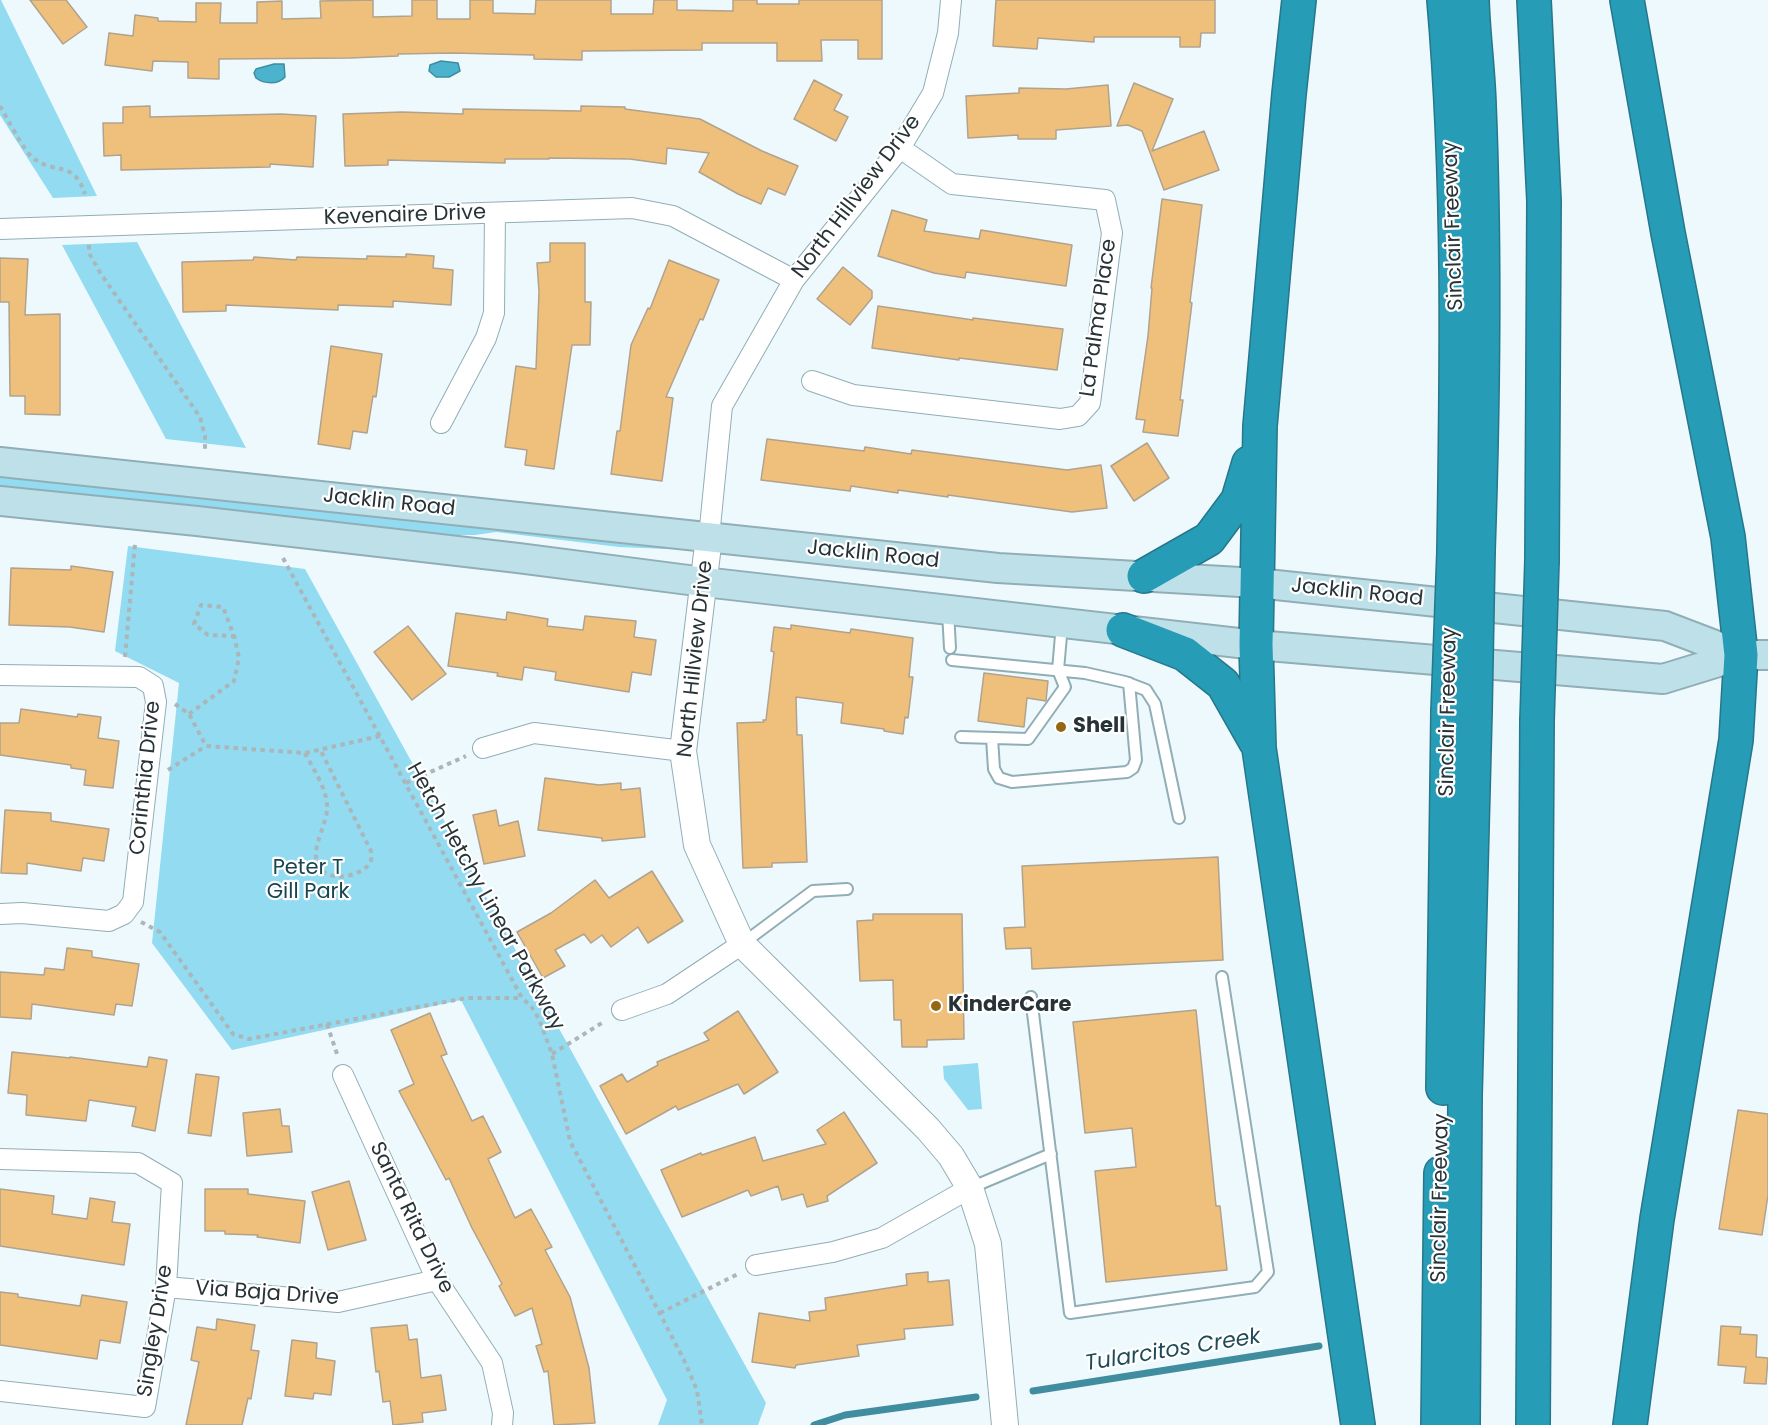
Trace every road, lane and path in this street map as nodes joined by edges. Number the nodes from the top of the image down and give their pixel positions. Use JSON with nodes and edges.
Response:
{"nodes":[{"id":1,"x":951,"y":0,"type":"edge"},
{"id":2,"x":1299,"y":0,"type":"edge"},
{"id":3,"x":1444,"y":0,"type":"edge"},
{"id":4,"x":1472,"y":0,"type":"edge"},
{"id":5,"x":1534,"y":0,"type":"edge"},
{"id":6,"x":1626,"y":0,"type":"edge"},
{"id":7,"x":0,"y":106,"type":"edge"},
{"id":8,"x":900,"y":148,"type":"junction"},
{"id":9,"x":85,"y":194,"type":"dead end"},
{"id":10,"x":495,"y":213,"type":"junction"},
{"id":11,"x":0,"y":228,"type":"edge"},
{"id":12,"x":89,"y":238,"type":"dead end"},
{"id":13,"x":794,"y":280,"type":"junction"},
{"id":14,"x":812,"y":381,"type":"dead end"},
{"id":15,"x":441,"y":423,"type":"dead end"},
{"id":16,"x":1260,"y":426,"type":"junction"},
{"id":17,"x":205,"y":453,"type":"dead end"},
{"id":18,"x":0,"y":462,"type":"edge"},
{"id":19,"x":0,"y":501,"type":"edge"},
{"id":20,"x":709,"y":537,"type":"junction"},
{"id":21,"x":135,"y":544,"type":"dead end"},
{"id":22,"x":1466,"y":552,"type":"junction"},
{"id":23,"x":283,"y":558,"type":"dead end"},
{"id":24,"x":1144,"y":576,"type":"junction"},
{"id":25,"x":704,"y":582,"type":"junction"},
{"id":26,"x":1257,"y":583,"type":"junction"},
{"id":27,"x":948,"y":611,"type":"junction"},
{"id":28,"x":1062,"y":623,"type":"junction"},
{"id":29,"x":1123,"y":630,"type":"junction"},
{"id":30,"x":234,"y":636,"type":"junction"},
{"id":31,"x":1256,"y":645,"type":"junction"},
{"id":32,"x":950,"y":648,"type":"dead end"},
{"id":33,"x":1755,"y":655,"type":"edge"},
{"id":34,"x":952,"y":660,"type":"dead end"},
{"id":35,"x":1058,"y":670,"type":"junction"},
{"id":36,"x":0,"y":675,"type":"edge"},
{"id":37,"x":123,"y":677,"type":"junction"},
{"id":38,"x":1129,"y":683,"type":"junction"},
{"id":39,"x":153,"y":686,"type":"junction"},
{"id":40,"x":1462,"y":712,"type":"junction"},
{"id":41,"x":189,"y":714,"type":"junction"},
{"id":42,"x":380,"y":736,"type":"junction"},
{"id":43,"x":961,"y":737,"type":"dead end"},
{"id":44,"x":992,"y":738,"type":"junction"},
{"id":45,"x":206,"y":746,"type":"junction"},
{"id":46,"x":483,"y":748,"type":"joint"},
{"id":47,"x":1259,"y":748,"type":"junction"},
{"id":48,"x":320,"y":749,"type":"junction"},
{"id":49,"x":683,"y":751,"type":"junction"},
{"id":50,"x":305,"y":753,"type":"junction"},
{"id":51,"x":147,"y":783,"type":"junction"},
{"id":52,"x":406,"y":783,"type":"junction"},
{"id":53,"x":1179,"y":818,"type":"dead end"},
{"id":54,"x":847,"y":889,"type":"dead end"},
{"id":55,"x":0,"y":914,"type":"edge"},
{"id":56,"x":124,"y":914,"type":"junction"},
{"id":57,"x":742,"y":944,"type":"junction"},
{"id":58,"x":1222,"y":977,"type":"dead end"},
{"id":59,"x":1031,"y":997,"type":"dead end"},
{"id":60,"x":522,"y":998,"type":"junction"},
{"id":61,"x":622,"y":1010,"type":"joint"},
{"id":62,"x":327,"y":1024,"type":"junction"},
{"id":63,"x":552,"y":1054,"type":"junction"},
{"id":64,"x":343,"y":1075,"type":"joint"},
{"id":65,"x":1051,"y":1154,"type":"junction"},
{"id":66,"x":0,"y":1159,"type":"edge"},
{"id":67,"x":970,"y":1188,"type":"junction"},
{"id":68,"x":756,"y":1265,"type":"joint"},
{"id":69,"x":436,"y":1280,"type":"junction"},
{"id":70,"x":166,"y":1287,"type":"junction"},
{"id":71,"x":660,"y":1313,"type":"junction"},
{"id":72,"x":0,"y":1391,"type":"edge"},
{"id":73,"x":502,"y":1425,"type":"edge"},
{"id":74,"x":702,"y":1425,"type":"edge"},
{"id":75,"x":1005,"y":1425,"type":"edge"},
{"id":76,"x":1358,"y":1425,"type":"edge"},
{"id":77,"x":1438,"y":1425,"type":"edge"},
{"id":78,"x":1463,"y":1425,"type":"edge"},
{"id":79,"x":1533,"y":1425,"type":"edge"},
{"id":80,"x":1630,"y":1425,"type":"edge"}],
"edges":[{"from":1,"to":8,"type":"street","name":"North Hillview Drive"},
{"from":2,"to":16,"type":"highway"},
{"from":3,"to":22,"type":"highway","name":"Sinclair Freeway"},
{"from":4,"to":22,"type":"highway"},
{"from":5,"to":79,"type":"highway","bridge":true},
{"from":6,"to":33,"type":"highway"},
{"from":7,"to":9,"type":"path"},
{"from":8,"to":13,"type":"street","name":"North Hillview Drive"},
{"from":8,"to":14,"type":"street","name":"La Palma Place"},
{"from":10,"to":11,"type":"street","name":"Kevenaire Drive"},
{"from":10,"to":13,"type":"street","name":"Kevenaire Drive"},
{"from":10,"to":15,"type":"street"},
{"from":12,"to":17,"type":"path"},
{"from":13,"to":20,"type":"street","name":"North Hillview Drive"},
{"from":16,"to":24,"type":"highway"},
{"from":16,"to":26,"type":"highway"},
{"from":18,"to":20,"type":"main road","name":"Jacklin Road"},
{"from":19,"to":25,"type":"main road","name":"Jacklin Road"},
{"from":20,"to":24,"type":"main road","name":"Jacklin Road"},
{"from":20,"to":25,"type":"street","name":"North Hillview Drive"},
{"from":21,"to":37,"type":"path"},
{"from":22,"to":40,"type":"highway","name":"Sinclair Freeway","bridge":true},
{"from":23,"to":42,"type":"path","name":"Hetch Hetchy Linear Parkway"},
{"from":24,"to":26,"type":"main road","name":"Jacklin Road"},
{"from":25,"to":27,"type":"main road","name":"Jacklin Road"},
{"from":25,"to":49,"type":"street","name":"North Hillview Drive"},
{"from":26,"to":31,"type":"highway"},
{"from":26,"to":33,"type":"main road","name":"Jacklin Road"},
{"from":27,"to":28,"type":"main road","name":"Jacklin Road"},
{"from":27,"to":32,"type":"lane"},
{"from":28,"to":29,"type":"main road","name":"Jacklin Road"},
{"from":28,"to":35,"type":"lane"},
{"from":29,"to":31,"type":"main road","name":"Jacklin Road"},
{"from":29,"to":47,"type":"highway"},
{"from":30,"to":30,"type":"path"},
{"from":30,"to":41,"type":"path"},
{"from":31,"to":33,"type":"main road","name":"Jacklin Road"},
{"from":31,"to":47,"type":"highway"},
{"from":33,"to":80,"type":"highway"},
{"from":34,"to":35,"type":"lane"},
{"from":35,"to":38,"type":"lane"},
{"from":35,"to":44,"type":"lane"},
{"from":36,"to":37,"type":"street","name":"Corinthia Drive"},
{"from":37,"to":39,"type":"street","name":"Corinthia Drive"},
{"from":38,"to":44,"type":"lane"},
{"from":38,"to":53,"type":"lane"},
{"from":39,"to":41,"type":"path"},
{"from":39,"to":51,"type":"street","name":"Corinthia Drive"},
{"from":40,"to":77,"type":"highway","name":"Sinclair Freeway"},
{"from":40,"to":78,"type":"highway"},
{"from":41,"to":45,"type":"path"},
{"from":42,"to":48,"type":"path"},
{"from":42,"to":52,"type":"path","name":"Hetch Hetchy Linear Parkway"},
{"from":43,"to":44,"type":"lane"},
{"from":45,"to":50,"type":"path"},
{"from":45,"to":51,"type":"path"},
{"from":46,"to":49,"type":"street"},
{"from":46,"to":52,"type":"path"},
{"from":47,"to":76,"type":"highway"},
{"from":48,"to":50,"type":"path"},
{"from":48,"to":50,"type":"path"},
{"from":49,"to":57,"type":"street","name":"North Hillview Drive"},
{"from":51,"to":56,"type":"street","name":"Corinthia Drive"},
{"from":52,"to":60,"type":"path","name":"Hetch Hetchy Linear Parkway"},
{"from":54,"to":57,"type":"lane"},
{"from":55,"to":56,"type":"street"},
{"from":56,"to":62,"type":"path"},
{"from":57,"to":61,"type":"street"},
{"from":57,"to":67,"type":"street","name":"North Hillview Drive"},
{"from":58,"to":65,"type":"lane"},
{"from":59,"to":65,"type":"lane"},
{"from":60,"to":62,"type":"path"},
{"from":60,"to":63,"type":"path","name":"Hetch Hetchy Linear Parkway"},
{"from":61,"to":63,"type":"path"},
{"from":62,"to":64,"type":"path"},
{"from":63,"to":71,"type":"path","name":"Hetch Hetchy Linear Parkway"},
{"from":64,"to":69,"type":"street","name":"Santa Rita Drive"},
{"from":65,"to":67,"type":"lane"},
{"from":66,"to":70,"type":"street","name":"Singley Drive"},
{"from":67,"to":68,"type":"street"},
{"from":67,"to":75,"type":"street","name":"North Hillview Drive"},
{"from":68,"to":71,"type":"path"},
{"from":69,"to":70,"type":"street","name":"Via Baja Drive"},
{"from":69,"to":73,"type":"street","name":"Santa Rita Drive"},
{"from":70,"to":72,"type":"street","name":"Singley Drive"},
{"from":71,"to":74,"type":"path","name":"Hetch Hetchy Linear Parkway"}]}
